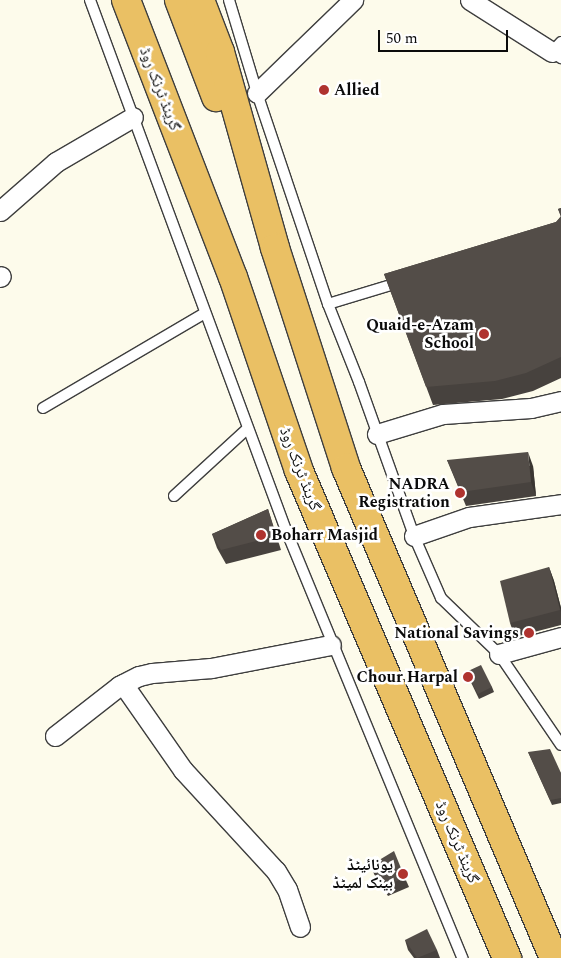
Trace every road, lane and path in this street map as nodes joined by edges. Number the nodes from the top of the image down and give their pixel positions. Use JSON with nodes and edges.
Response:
{"nodes":[{"id":1,"x":90,"y":0,"type":"edge"},
{"id":2,"x":126,"y":0,"type":"edge"},
{"id":3,"x":144,"y":0,"type":"edge"},
{"id":4,"x":179,"y":0,"type":"edge"},
{"id":5,"x":200,"y":0,"type":"edge"},
{"id":6,"x":229,"y":0,"type":"edge"},
{"id":7,"x":353,"y":0,"type":"edge"},
{"id":8,"x":470,"y":0,"type":"edge"},
{"id":9,"x":558,"y":51,"type":"edge"},
{"id":10,"x":257,"y":93,"type":"junction"},
{"id":11,"x":133,"y":117,"type":"junction"},
{"id":12,"x":0,"y":211,"type":"edge"},
{"id":13,"x":275,"y":248,"type":"junction"},
{"id":14,"x":233,"y":277,"type":"junction"},
{"id":15,"x":412,"y":279,"type":"edge"},
{"id":16,"x":328,"y":304,"type":"junction"},
{"id":17,"x":206,"y":313,"type":"junction"},
{"id":18,"x":561,"y":401,"type":"edge"},
{"id":19,"x":43,"y":408,"type":"dead end"},
{"id":20,"x":248,"y":428,"type":"junction"},
{"id":21,"x":377,"y":434,"type":"junction"},
{"id":22,"x":174,"y":496,"type":"dead end"},
{"id":23,"x":561,"y":504,"type":"edge"},
{"id":24,"x":414,"y":536,"type":"junction"},
{"id":25,"x":561,"y":637,"type":"edge"},
{"id":26,"x":331,"y":645,"type":"junction"},
{"id":27,"x":499,"y":654,"type":"junction"},
{"id":28,"x":123,"y":684,"type":"junction"},
{"id":29,"x":55,"y":736,"type":"dead end"},
{"id":30,"x":561,"y":745,"type":"edge"},
{"id":31,"x":300,"y":927,"type":"dead end"},
{"id":32,"x":552,"y":948,"type":"edge"},
{"id":33,"x":462,"y":958,"type":"edge"},
{"id":34,"x":507,"y":958,"type":"edge"}],
"edges":[{"from":1,"to":11,"type":"lane"},
{"from":2,"to":14,"type":"highway","name":"گرینڈ ٹرنک روڈ"},
{"from":3,"to":14,"type":"highway"},
{"from":4,"to":13,"type":"highway"},
{"from":5,"to":13,"type":"highway"},
{"from":6,"to":10,"type":"lane"},
{"from":7,"to":10,"type":"street"},
{"from":8,"to":9,"type":"street"},
{"from":10,"to":16,"type":"lane"},
{"from":11,"to":12,"type":"street"},
{"from":11,"to":17,"type":"lane"},
{"from":13,"to":32,"type":"highway"},
{"from":14,"to":34,"type":"highway","name":"گرینڈ ٹرنک روڈ"},
{"from":15,"to":16,"type":"lane"},
{"from":16,"to":21,"type":"lane"},
{"from":17,"to":19,"type":"lane"},
{"from":17,"to":20,"type":"lane"},
{"from":18,"to":21,"type":"street"},
{"from":20,"to":22,"type":"lane"},
{"from":20,"to":26,"type":"lane"},
{"from":21,"to":24,"type":"lane"},
{"from":23,"to":24,"type":"street"},
{"from":24,"to":27,"type":"lane"},
{"from":25,"to":27,"type":"street"},
{"from":26,"to":28,"type":"street"},
{"from":26,"to":33,"type":"lane"},
{"from":27,"to":30,"type":"lane"},
{"from":28,"to":29,"type":"street"},
{"from":28,"to":31,"type":"street"}]}
